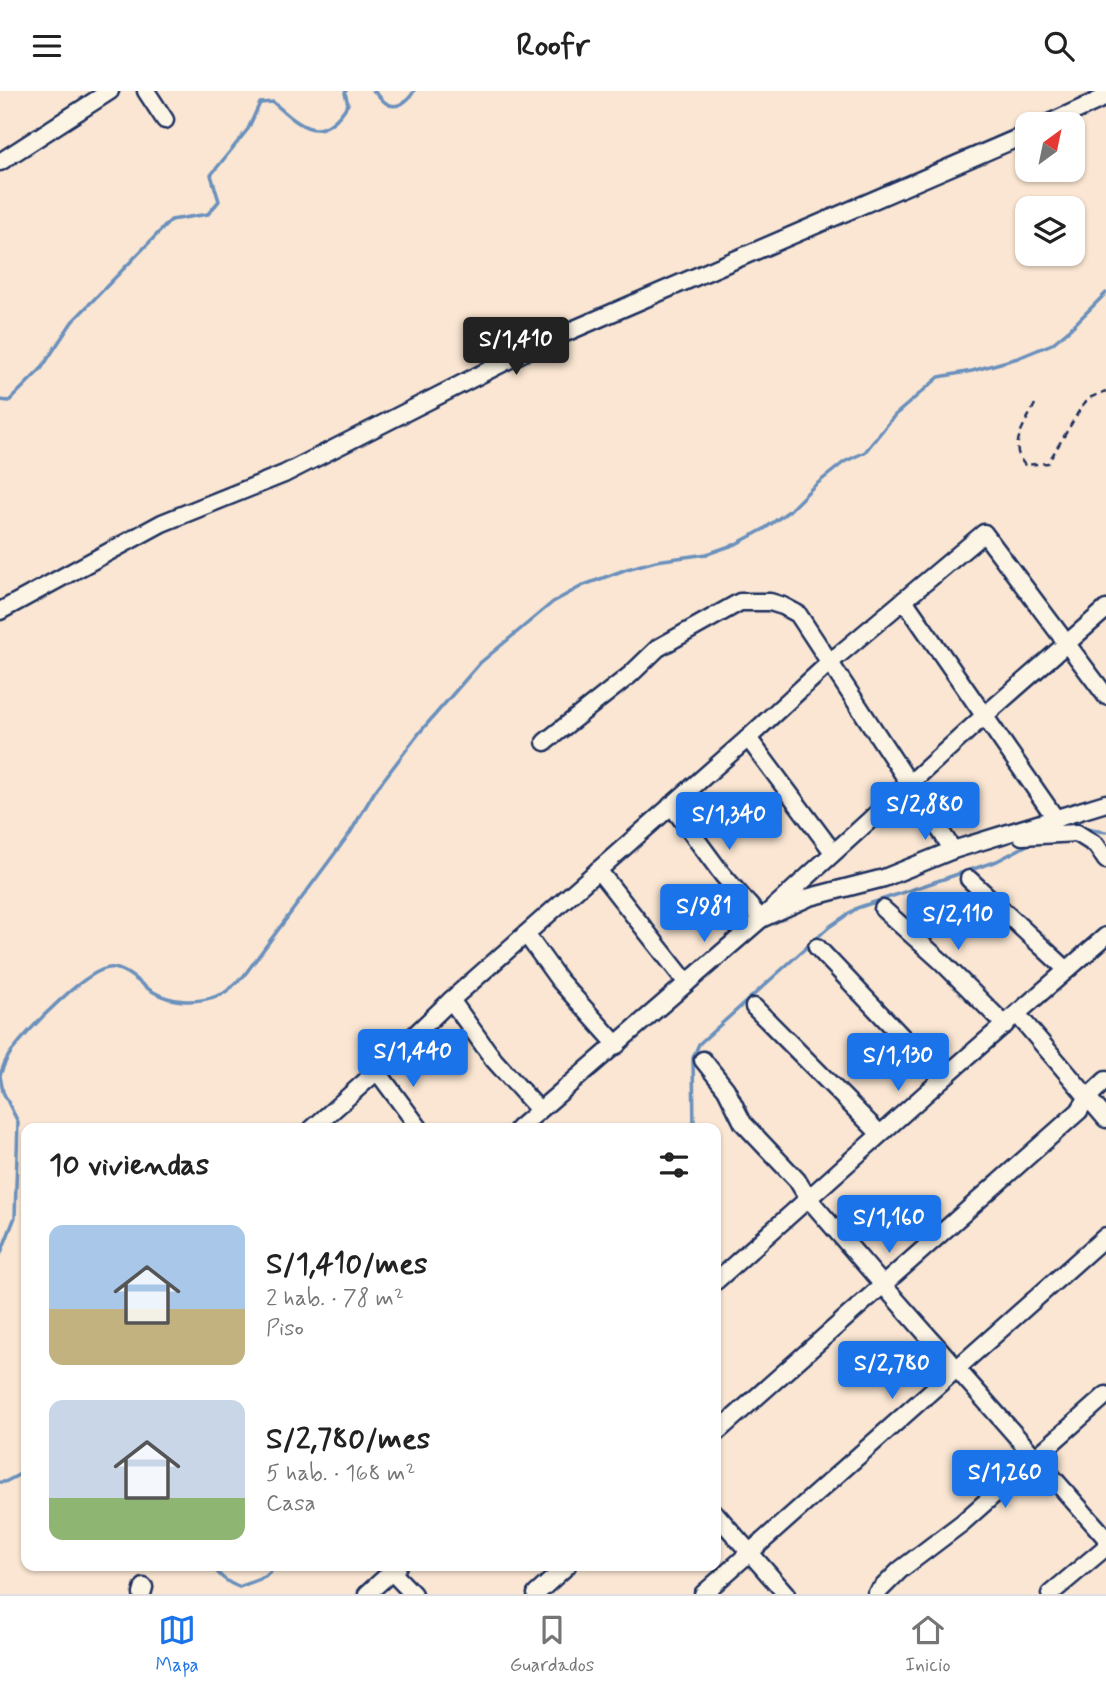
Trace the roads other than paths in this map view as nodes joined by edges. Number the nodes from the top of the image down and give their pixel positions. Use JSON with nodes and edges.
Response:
{"nodes":[{"id":1,"x":110,"y":91,"type":"edge"},
{"id":2,"x":146,"y":91,"type":"edge"},
{"id":3,"x":1106,"y":97,"type":"edge"},
{"id":4,"x":1073,"y":112,"type":"edge"},
{"id":5,"x":165,"y":120,"type":"dead end"},
{"id":6,"x":1015,"y":139,"type":"edge"},
{"id":7,"x":0,"y":162,"type":"edge"},
{"id":8,"x":904,"y":600,"type":"junction"},
{"id":9,"x":1106,"y":609,"type":"edge"},
{"id":10,"x":0,"y":611,"type":"edge"},
{"id":11,"x":1066,"y":643,"type":"junction"},
{"id":12,"x":829,"y":663,"type":"junction"},
{"id":13,"x":1106,"y":696,"type":"edge"},
{"id":14,"x":984,"y":716,"type":"junction"},
{"id":15,"x":748,"y":738,"type":"junction"},
{"id":16,"x":545,"y":742,"type":"dead end"},
{"id":17,"x":911,"y":783,"type":"junction"},
{"id":18,"x":1106,"y":803,"type":"edge"},
{"id":19,"x":671,"y":805,"type":"junction"},
{"id":20,"x":1056,"y":819,"type":"junction"},
{"id":21,"x":997,"y":837,"type":"junction"},
{"id":22,"x":953,"y":850,"type":"junction"},
{"id":23,"x":833,"y":852,"type":"junction"},
{"id":24,"x":1106,"y":860,"type":"edge"},
{"id":25,"x":598,"y":870,"type":"junction"},
{"id":26,"x":968,"y":879,"type":"dead end"},
{"id":27,"x":883,"y":909,"type":"dead end"},
{"id":28,"x":761,"y":919,"type":"junction"},
{"id":29,"x":526,"y":935,"type":"junction"},
{"id":30,"x":1106,"y":936,"type":"edge"},
{"id":31,"x":817,"y":947,"type":"dead end"},
{"id":32,"x":1067,"y":970,"type":"junction"},
{"id":33,"x":687,"y":983,"type":"junction"},
{"id":34,"x":451,"y":1000,"type":"junction"},
{"id":35,"x":754,"y":1007,"type":"dead end"},
{"id":36,"x":1011,"y":1019,"type":"junction"},
{"id":37,"x":617,"y":1045,"type":"junction"},
{"id":38,"x":703,"y":1060,"type":"dead end"},
{"id":39,"x":377,"y":1071,"type":"junction"},
{"id":40,"x":942,"y":1079,"type":"junction"},
{"id":41,"x":1106,"y":1080,"type":"edge"},
{"id":42,"x":1088,"y":1097,"type":"junction"},
{"id":43,"x":539,"y":1110,"type":"junction"},
{"id":44,"x":1106,"y":1119,"type":"edge"},
{"id":45,"x":319,"y":1123,"type":"edge"},
{"id":46,"x":416,"y":1123,"type":"edge"},
{"id":47,"x":525,"y":1123,"type":"edge"},
{"id":48,"x":880,"y":1134,"type":"junction"},
{"id":49,"x":808,"y":1198,"type":"junction"},
{"id":50,"x":1106,"y":1236,"type":"edge"},
{"id":51,"x":721,"y":1276,"type":"edge"},
{"id":52,"x":883,"y":1285,"type":"junction"},
{"id":53,"x":956,"y":1368,"type":"junction"},
{"id":54,"x":1106,"y":1395,"type":"edge"},
{"id":55,"x":721,"y":1429,"type":"edge"},
{"id":56,"x":1035,"y":1458,"type":"junction"},
{"id":57,"x":721,"y":1520,"type":"edge"},
{"id":58,"x":1106,"y":1538,"type":"edge"},
{"id":59,"x":1106,"y":1547,"type":"edge"},
{"id":60,"x":749,"y":1552,"type":"junction"},
{"id":61,"x":393,"y":1571,"type":"edge"},
{"id":62,"x":396,"y":1571,"type":"edge"},
{"id":63,"x":561,"y":1571,"type":"edge"},
{"id":64,"x":367,"y":1594,"type":"edge"},
{"id":65,"x":413,"y":1594,"type":"edge"},
{"id":66,"x":536,"y":1594,"type":"edge"},
{"id":67,"x":703,"y":1594,"type":"edge"},
{"id":68,"x":786,"y":1594,"type":"edge"},
{"id":69,"x":876,"y":1594,"type":"edge"},
{"id":70,"x":1050,"y":1594,"type":"edge"}],
"edges":[{"from":1,"to":7,"type":"street"},
{"from":2,"to":5,"type":"street"},
{"from":3,"to":4,"type":"street"},
{"from":6,"to":10,"type":"street"},
{"from":8,"to":11,"type":"street"},
{"from":8,"to":12,"type":"street"},
{"from":8,"to":14,"type":"street"},
{"from":9,"to":11,"type":"street"},
{"from":11,"to":13,"type":"street"},
{"from":11,"to":14,"type":"street"},
{"from":12,"to":15,"type":"street"},
{"from":12,"to":16,"type":"street"},
{"from":12,"to":17,"type":"street"},
{"from":14,"to":17,"type":"street"},
{"from":14,"to":20,"type":"street"},
{"from":15,"to":19,"type":"street"},
{"from":15,"to":23,"type":"street"},
{"from":17,"to":22,"type":"street"},
{"from":17,"to":23,"type":"street"},
{"from":18,"to":20,"type":"street"},
{"from":19,"to":25,"type":"street"},
{"from":19,"to":28,"type":"street"},
{"from":20,"to":21,"type":"street"},
{"from":21,"to":22,"type":"street"},
{"from":21,"to":24,"type":"street"},
{"from":22,"to":28,"type":"street"},
{"from":23,"to":28,"type":"street"},
{"from":25,"to":29,"type":"street"},
{"from":25,"to":33,"type":"street"},
{"from":26,"to":32,"type":"street"},
{"from":27,"to":36,"type":"street"},
{"from":28,"to":33,"type":"street"},
{"from":29,"to":34,"type":"street"},
{"from":29,"to":37,"type":"street"},
{"from":30,"to":32,"type":"street"},
{"from":31,"to":40,"type":"street"},
{"from":32,"to":36,"type":"street"},
{"from":33,"to":37,"type":"street"},
{"from":34,"to":39,"type":"street"},
{"from":34,"to":43,"type":"street"},
{"from":35,"to":48,"type":"street"},
{"from":36,"to":40,"type":"street"},
{"from":36,"to":42,"type":"street"},
{"from":37,"to":43,"type":"street"},
{"from":38,"to":49,"type":"street"},
{"from":39,"to":45,"type":"street"},
{"from":39,"to":46,"type":"street"},
{"from":40,"to":48,"type":"street"},
{"from":41,"to":42,"type":"street"},
{"from":42,"to":44,"type":"street"},
{"from":42,"to":52,"type":"street"},
{"from":43,"to":47,"type":"street"},
{"from":48,"to":49,"type":"street"},
{"from":49,"to":51,"type":"street"},
{"from":49,"to":52,"type":"street"},
{"from":50,"to":53,"type":"street"},
{"from":52,"to":53,"type":"street"},
{"from":52,"to":55,"type":"street"},
{"from":53,"to":56,"type":"street"},
{"from":53,"to":60,"type":"street"},
{"from":54,"to":56,"type":"street"},
{"from":56,"to":58,"type":"street"},
{"from":56,"to":69,"type":"street"},
{"from":57,"to":60,"type":"street"},
{"from":59,"to":70,"type":"street"},
{"from":60,"to":67,"type":"street"},
{"from":60,"to":68,"type":"street"},
{"from":61,"to":64,"type":"street"},
{"from":62,"to":65,"type":"street"},
{"from":63,"to":66,"type":"street"}]}
